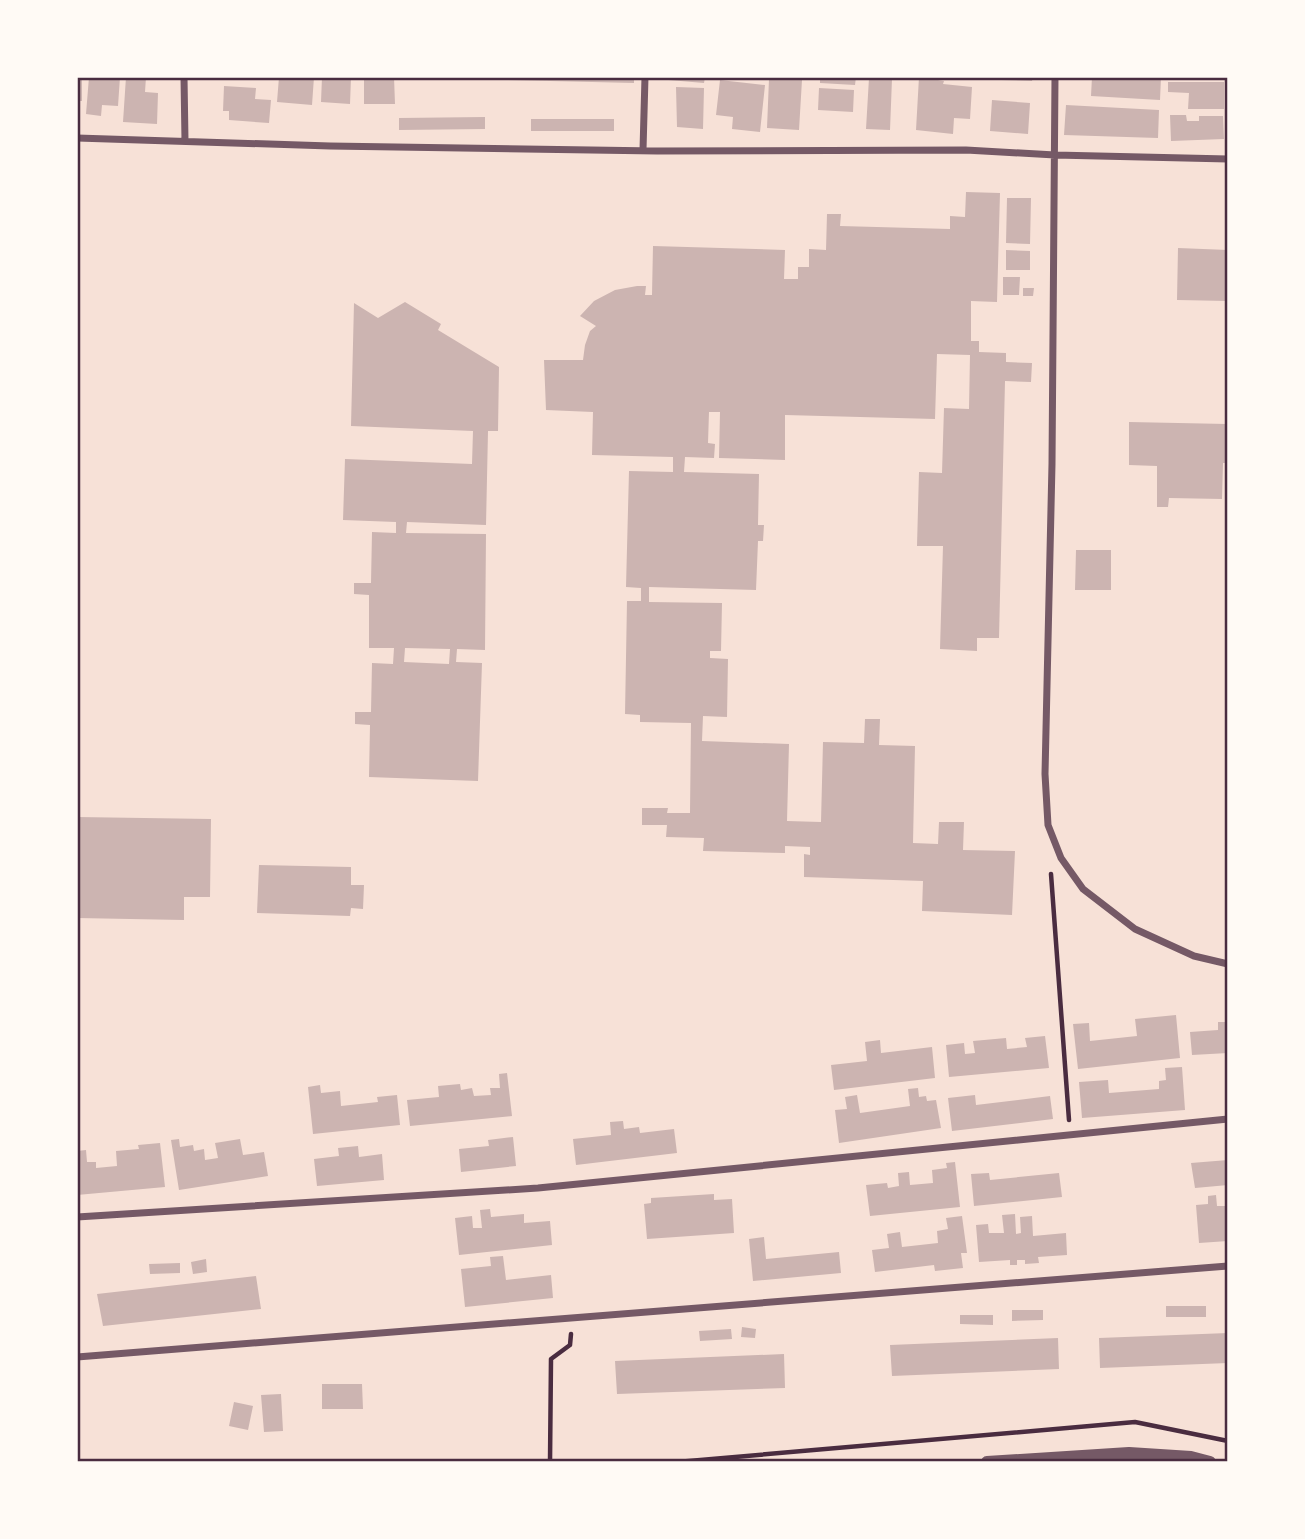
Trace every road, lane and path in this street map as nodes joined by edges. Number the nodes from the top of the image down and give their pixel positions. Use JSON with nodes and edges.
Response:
{"nodes":[{"id":1,"x":184,"y":77,"type":"edge"},
{"id":2,"x":645,"y":77,"type":"edge"},
{"id":3,"x":1055,"y":77,"type":"edge"},
{"id":4,"x":77,"y":138,"type":"edge"},
{"id":5,"x":185,"y":141,"type":"junction"},
{"id":6,"x":643,"y":150,"type":"junction"},
{"id":7,"x":1055,"y":155,"type":"junction"},
{"id":8,"x":1228,"y":159,"type":"edge"},
{"id":9,"x":1050,"y":862,"type":"dead end"},
{"id":10,"x":1228,"y":964,"type":"edge"},
{"id":11,"x":1228,"y":1119,"type":"edge"},
{"id":12,"x":1070,"y":1135,"type":"junction"},
{"id":13,"x":77,"y":1217,"type":"edge"},
{"id":14,"x":1228,"y":1266,"type":"edge"},
{"id":15,"x":572,"y":1332,"type":"dead end"},
{"id":16,"x":77,"y":1357,"type":"edge"},
{"id":17,"x":1228,"y":1441,"type":"edge"},
{"id":18,"x":550,"y":1462,"type":"edge"},
{"id":19,"x":677,"y":1462,"type":"edge"},
{"id":20,"x":987,"y":1462,"type":"edge"},
{"id":21,"x":1210,"y":1462,"type":"edge"}],
"edges":[{"from":1,"to":5,"type":"street"},
{"from":2,"to":6,"type":"street"},
{"from":3,"to":7,"type":"street"},
{"from":4,"to":5,"type":"street"},
{"from":5,"to":6,"type":"street"},
{"from":6,"to":7,"type":"street"},
{"from":7,"to":8,"type":"street"},
{"from":7,"to":10,"type":"street"},
{"from":9,"to":12,"type":"path"},
{"from":11,"to":12,"type":"street"},
{"from":12,"to":13,"type":"street"},
{"from":14,"to":16,"type":"street"},
{"from":15,"to":18,"type":"path"},
{"from":17,"to":19,"type":"path"},
{"from":20,"to":21,"type":"street"}]}
